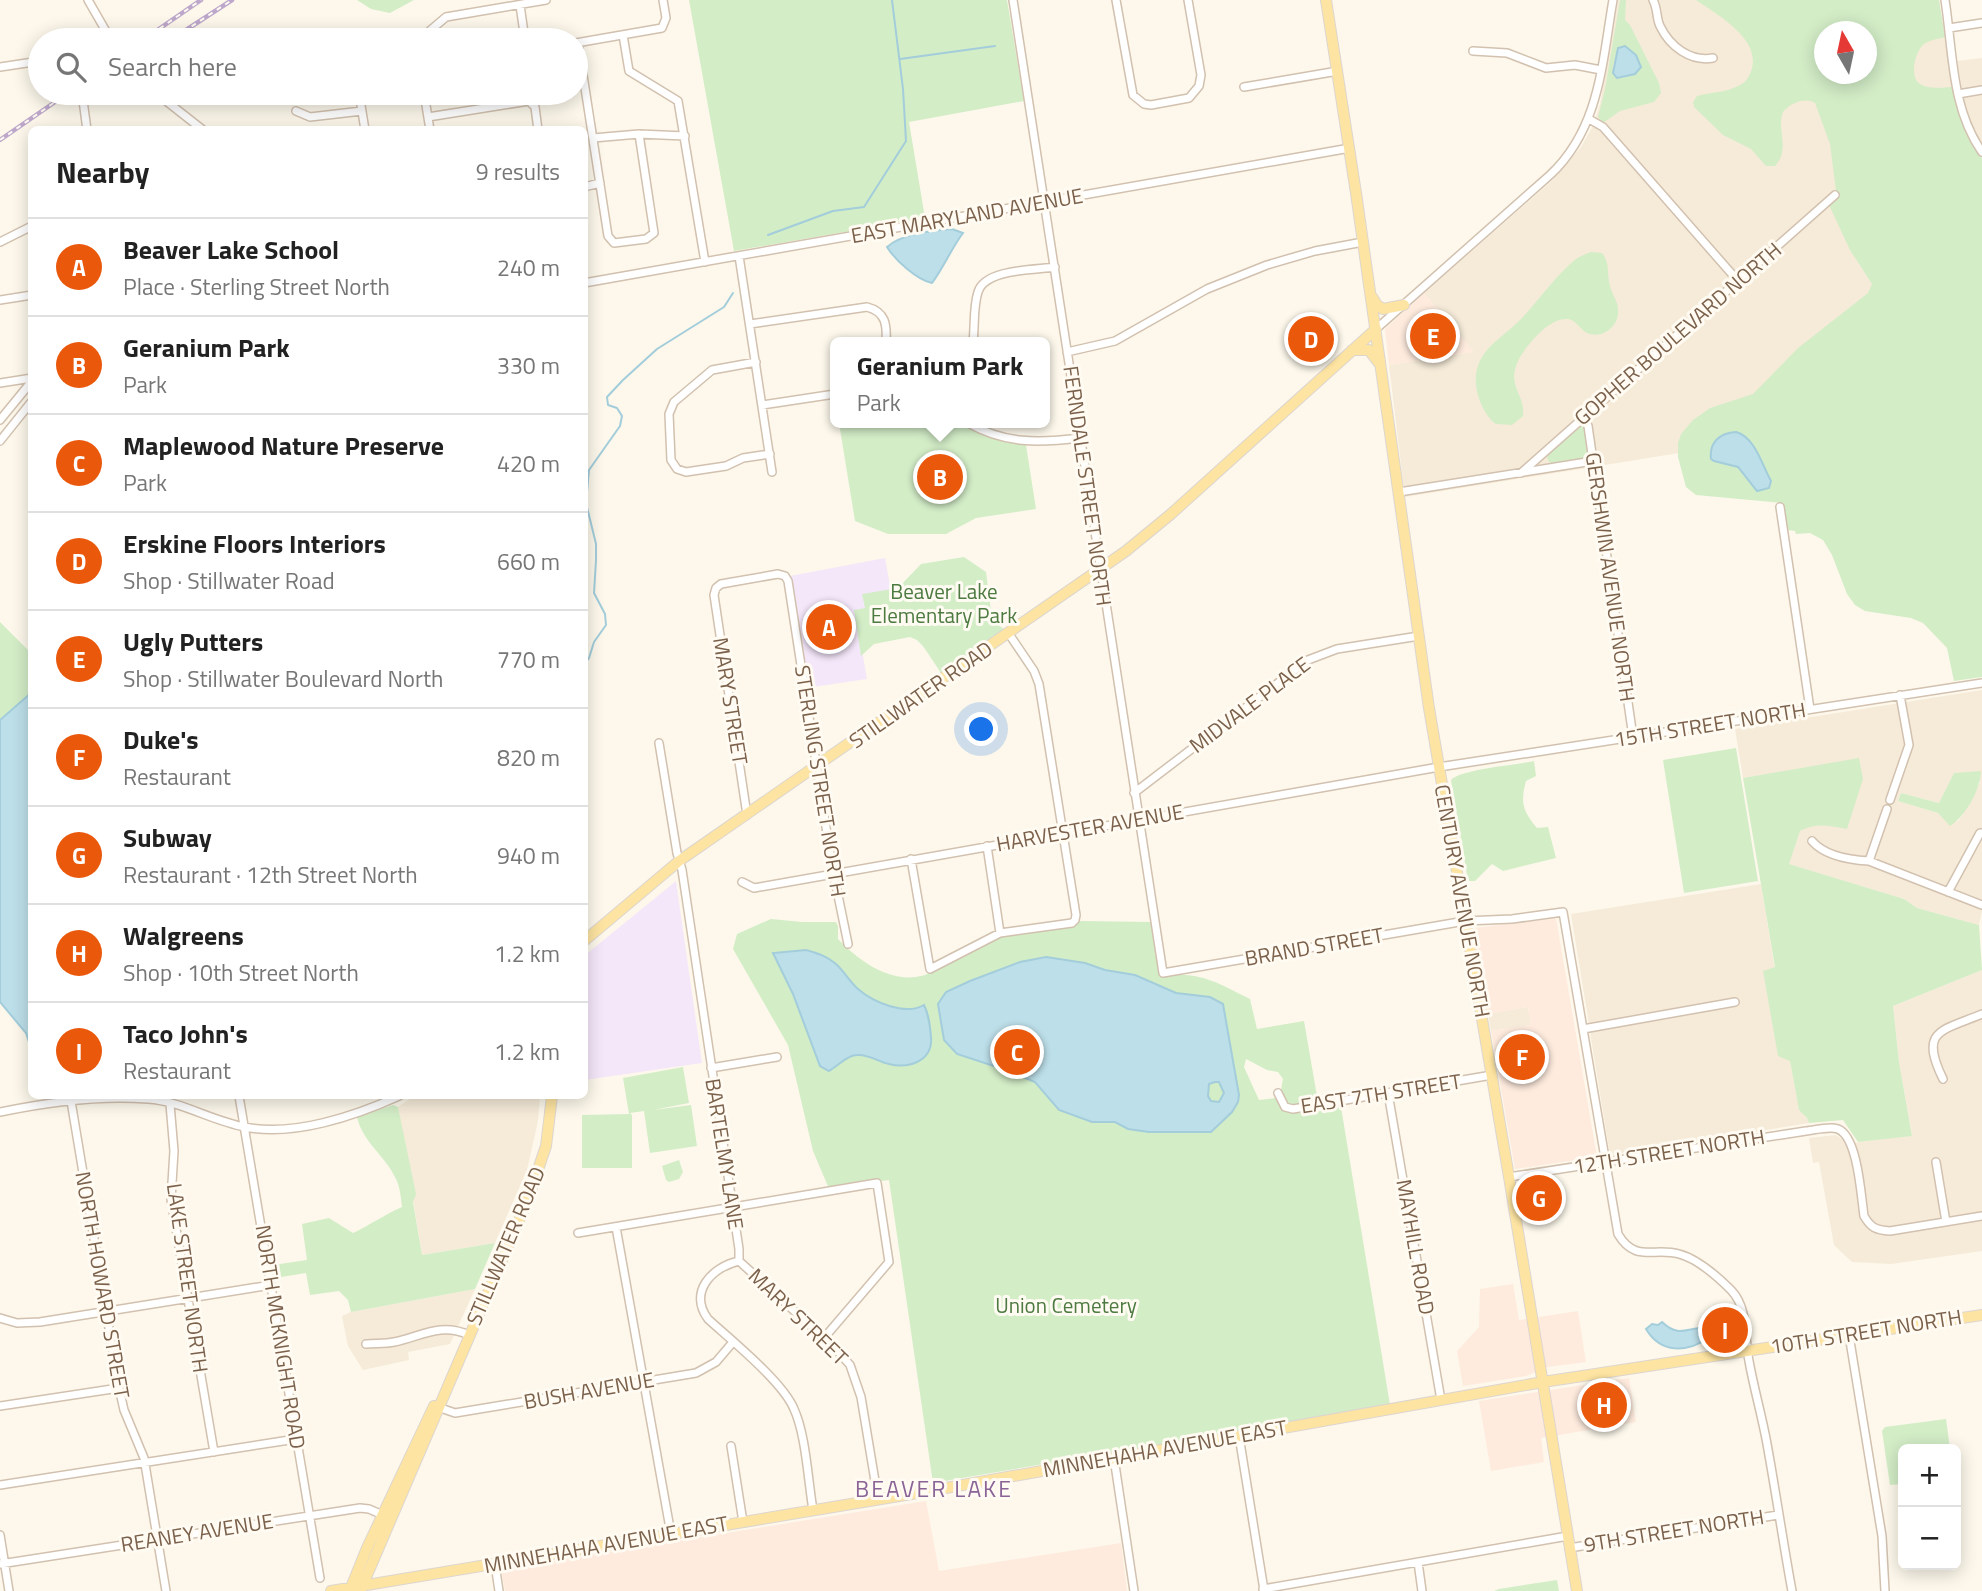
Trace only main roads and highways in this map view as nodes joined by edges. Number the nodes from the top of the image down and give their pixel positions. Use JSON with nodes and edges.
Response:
{"nodes":[{"id":1,"x":1326,"y":0,"type":"edge"},
{"id":2,"x":1371,"y":294,"type":"junction"},
{"id":3,"x":1404,"y":305,"type":"road end"},
{"id":4,"x":1376,"y":329,"type":"junction"},
{"id":5,"x":1352,"y":351,"type":"junction"},
{"id":6,"x":1382,"y":369,"type":"junction"},
{"id":7,"x":588,"y":938,"type":"edge"},
{"id":8,"x":552,"y":1099,"type":"edge"},
{"id":9,"x":1982,"y":1315,"type":"edge"},
{"id":10,"x":1543,"y":1381,"type":"junction"},
{"id":11,"x":387,"y":1516,"type":"junction"},
{"id":12,"x":373,"y":1561,"type":"junction"},
{"id":13,"x":396,"y":1581,"type":"junction"},
{"id":14,"x":356,"y":1589,"type":"edge"},
{"id":15,"x":331,"y":1591,"type":"edge"},
{"id":16,"x":1577,"y":1591,"type":"edge"}],
"edges":[{"from":1,"to":2,"type":"main road","name":"CENTURY AVENUE NORTH"},
{"from":2,"to":3,"type":"main road"},
{"from":2,"to":4,"type":"main road","name":"CENTURY AVENUE NORTH"},
{"from":4,"to":5,"type":"main road","name":"STILLWATER ROAD"},
{"from":4,"to":6,"type":"main road","name":"CENTURY AVENUE NORTH"},
{"from":5,"to":6,"type":"main road"},
{"from":5,"to":7,"type":"main road","name":"STILLWATER ROAD"},
{"from":6,"to":10,"type":"main road","name":"CENTURY AVENUE NORTH"},
{"from":8,"to":11,"type":"main road","name":"STILLWATER ROAD"},
{"from":9,"to":10,"type":"main road","name":"10TH STREET NORTH"},
{"from":10,"to":13,"type":"main road","name":"MINNEHAHA AVENUE EAST"},
{"from":10,"to":16,"type":"main road","name":"CENTURY AVENUE NORTH"},
{"from":11,"to":12,"type":"main road","name":"STILLWATER ROAD"},
{"from":11,"to":14,"type":"main road","name":"STILLWATER ROAD"},
{"from":12,"to":13,"type":"main road"},
{"from":12,"to":14,"type":"main road","name":"STILLWATER ROAD"},
{"from":13,"to":14,"type":"main road","name":"MINNEHAHA AVENUE EAST"},
{"from":14,"to":15,"type":"main road","name":"MINNEHAHA AVENUE EAST"}]}
